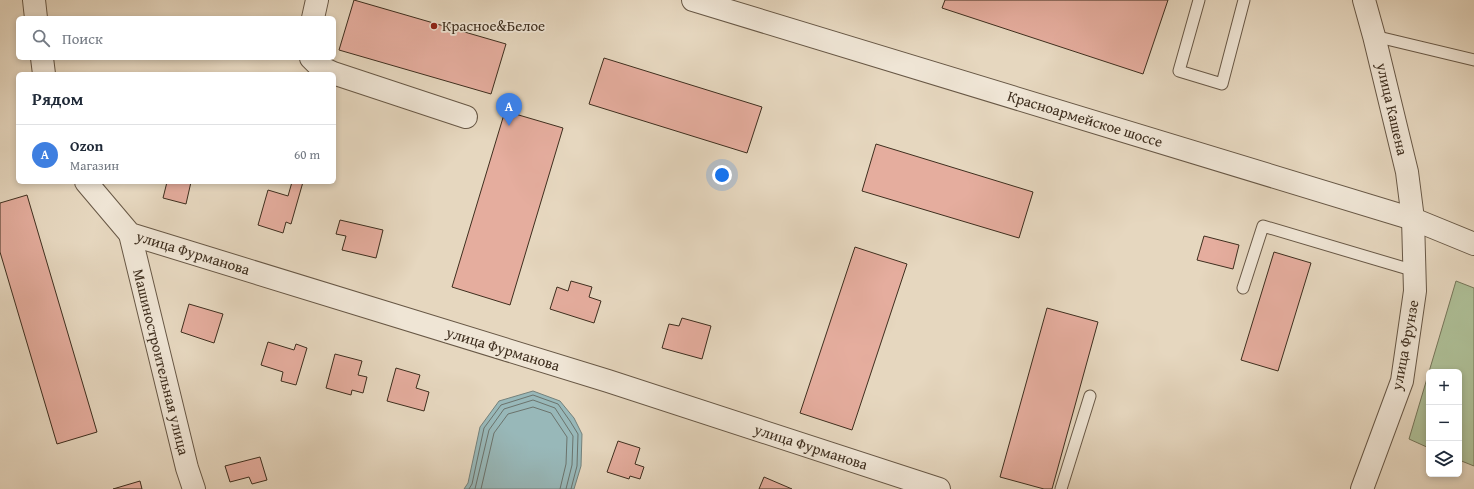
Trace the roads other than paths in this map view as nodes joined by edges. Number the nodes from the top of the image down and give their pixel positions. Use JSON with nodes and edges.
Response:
{"nodes":[{"id":1,"x":34,"y":0,"type":"edge"},
{"id":2,"x":318,"y":0,"type":"edge"},
{"id":3,"x":693,"y":0,"type":"edge"},
{"id":4,"x":1199,"y":0,"type":"edge"},
{"id":5,"x":1244,"y":0,"type":"edge"},
{"id":6,"x":1364,"y":0,"type":"edge"},
{"id":7,"x":36,"y":16,"type":"edge"},
{"id":8,"x":314,"y":16,"type":"edge"},
{"id":9,"x":1374,"y":36,"type":"junction"},
{"id":10,"x":42,"y":60,"type":"edge"},
{"id":11,"x":314,"y":60,"type":"edge"},
{"id":12,"x":1474,"y":60,"type":"edge"},
{"id":13,"x":44,"y":72,"type":"edge"},
{"id":14,"x":333,"y":72,"type":"edge"},
{"id":15,"x":336,"y":73,"type":"edge"},
{"id":16,"x":466,"y":117,"type":"dead end"},
{"id":17,"x":88,"y":184,"type":"edge"},
{"id":18,"x":1414,"y":219,"type":"junction"},
{"id":19,"x":130,"y":234,"type":"junction"},
{"id":20,"x":1474,"y":244,"type":"edge"},
{"id":21,"x":1415,"y":271,"type":"junction"},
{"id":22,"x":1243,"y":288,"type":"dead end"},
{"id":23,"x":1090,"y":396,"type":"dead end"},
{"id":24,"x":194,"y":489,"type":"edge"},
{"id":25,"x":939,"y":489,"type":"edge"},
{"id":26,"x":1061,"y":489,"type":"edge"},
{"id":27,"x":1362,"y":489,"type":"edge"}],
"edges":[{"from":1,"to":7,"type":"street"},
{"from":2,"to":8,"type":"street"},
{"from":3,"to":18,"type":"street","name":"Красноармейское шоссе"},
{"from":4,"to":5,"type":"lane"},
{"from":6,"to":9,"type":"street","name":"улица Кашена"},
{"from":9,"to":12,"type":"lane"},
{"from":9,"to":18,"type":"street","name":"улица Кашена"},
{"from":10,"to":13,"type":"street"},
{"from":11,"to":14,"type":"street"},
{"from":15,"to":16,"type":"street"},
{"from":17,"to":19,"type":"street","name":"улица Фурманова"},
{"from":18,"to":20,"type":"street","name":"Красноармейское шоссе"},
{"from":18,"to":21,"type":"street","name":"улица Фрунзе"},
{"from":19,"to":24,"type":"street","name":"Машиностроительная улица"},
{"from":19,"to":25,"type":"street","name":"улица Фурманова"},
{"from":21,"to":22,"type":"lane"},
{"from":21,"to":27,"type":"street","name":"улица Фрунзе"},
{"from":23,"to":26,"type":"lane"}]}
